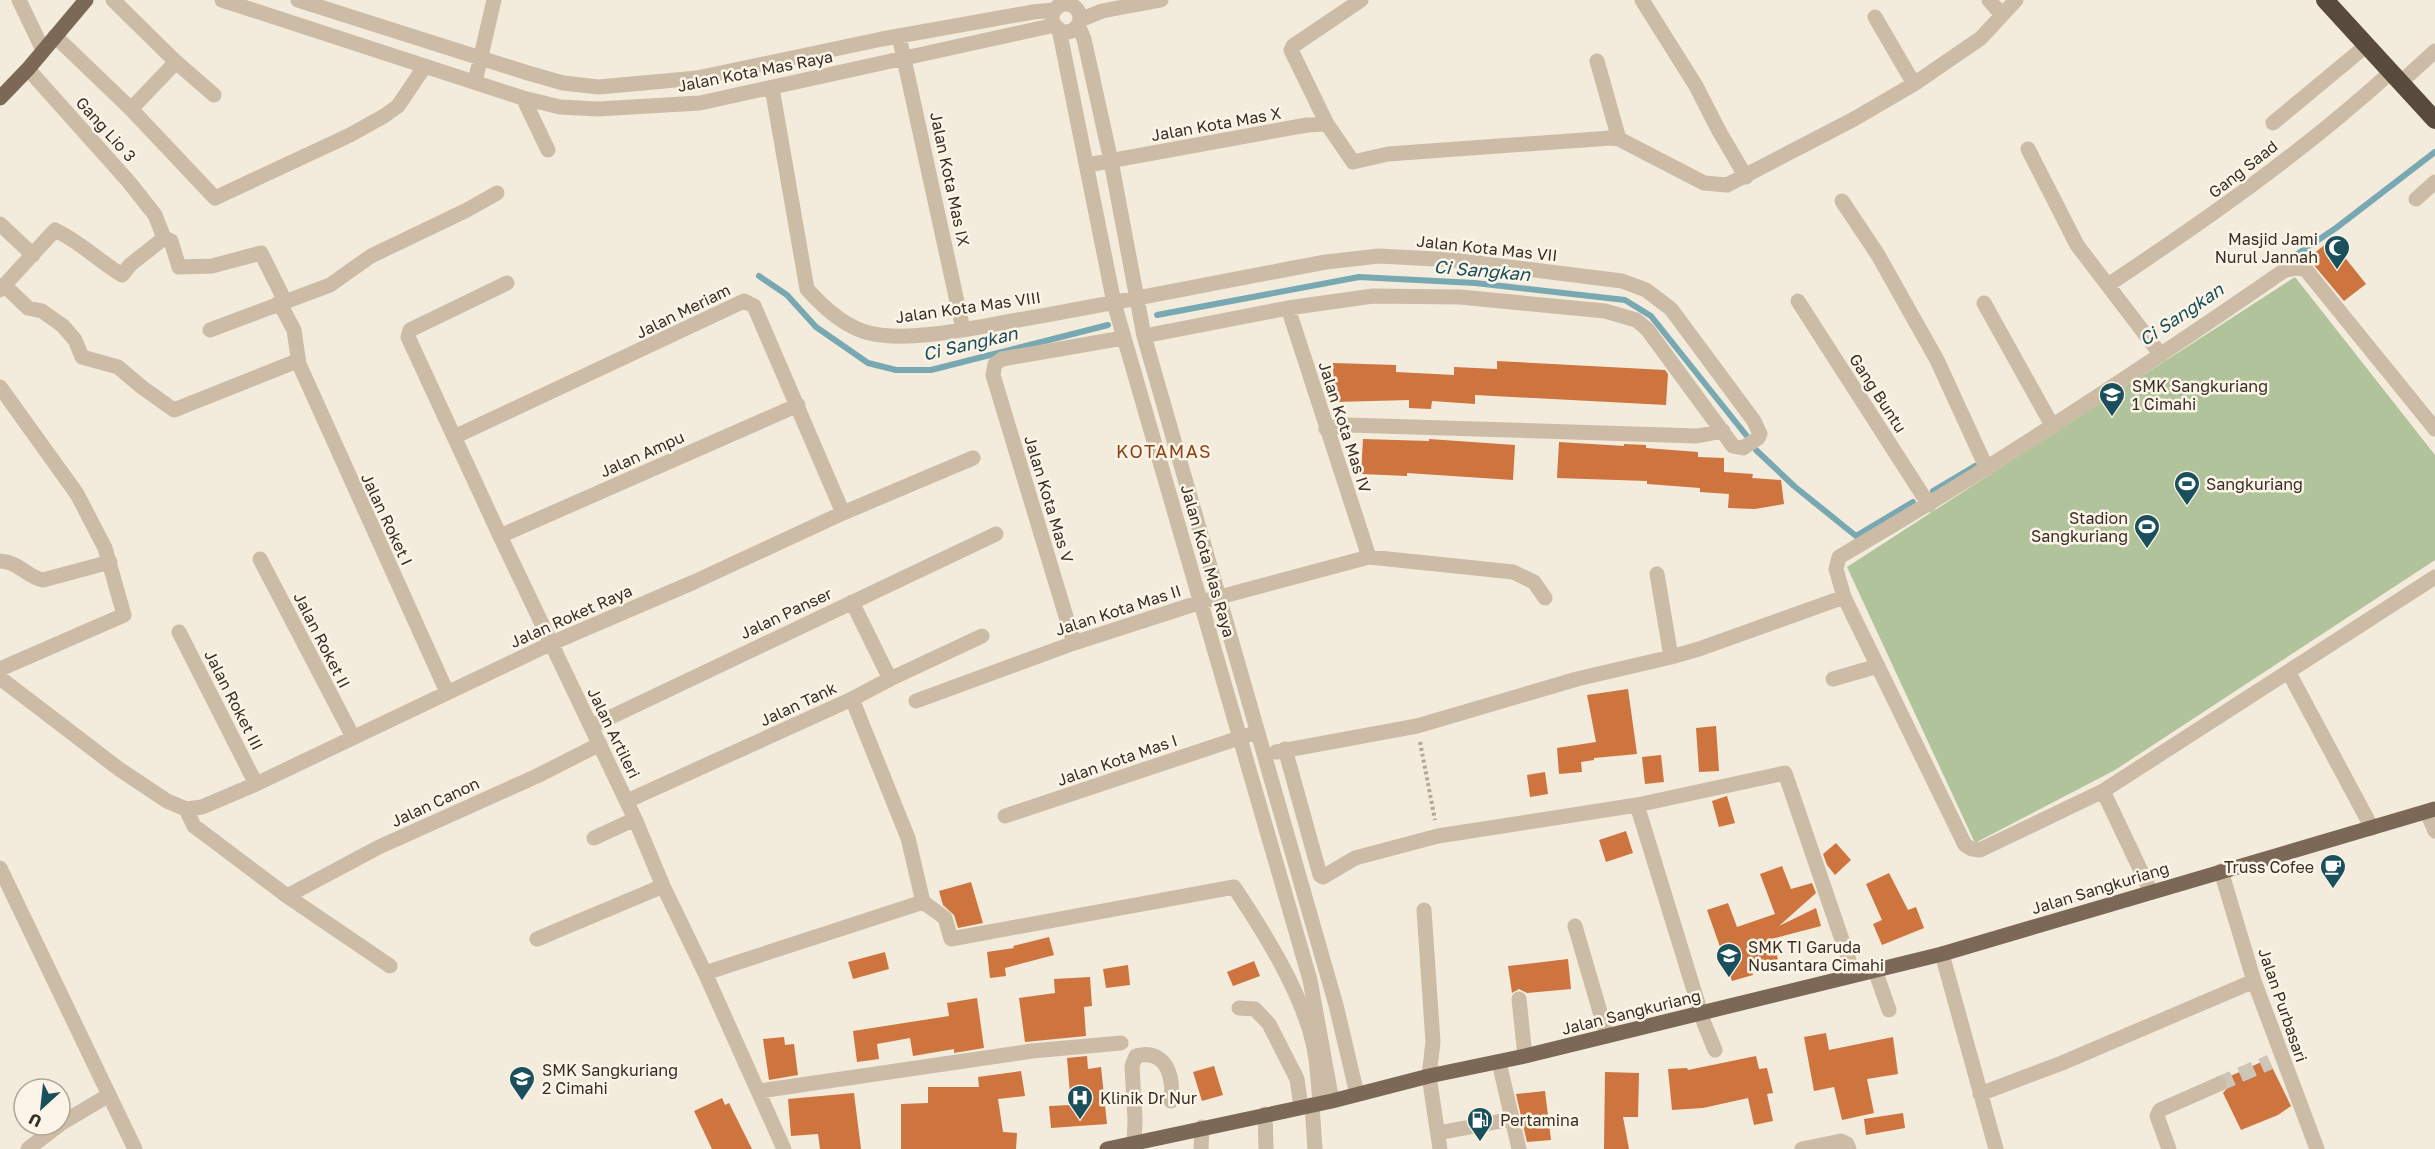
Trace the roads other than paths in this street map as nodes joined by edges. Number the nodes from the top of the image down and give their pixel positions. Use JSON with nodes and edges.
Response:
{"nodes":[{"id":1,"x":19,"y":0,"type":"edge"},
{"id":2,"x":86,"y":0,"type":"edge"},
{"id":3,"x":113,"y":0,"type":"edge"},
{"id":4,"x":222,"y":0,"type":"edge"},
{"id":5,"x":298,"y":0,"type":"edge"},
{"id":6,"x":494,"y":0,"type":"edge"},
{"id":7,"x":1161,"y":0,"type":"edge"},
{"id":8,"x":1361,"y":0,"type":"edge"},
{"id":9,"x":1642,"y":0,"type":"edge"},
{"id":10,"x":1989,"y":0,"type":"edge"},
{"id":11,"x":2016,"y":0,"type":"edge"},
{"id":12,"x":2325,"y":0,"type":"edge"},
{"id":13,"x":1067,"y":13,"type":"edge"},
{"id":14,"x":2001,"y":14,"type":"junction"},
{"id":15,"x":1875,"y":17,"type":"dead end"},
{"id":16,"x":55,"y":36,"type":"junction"},
{"id":17,"x":899,"y":36,"type":"junction"},
{"id":18,"x":2367,"y":45,"type":"junction"},
{"id":19,"x":43,"y":50,"type":"junction"},
{"id":20,"x":2435,"y":51,"type":"edge"},
{"id":21,"x":482,"y":59,"type":"junction"},
{"id":22,"x":906,"y":59,"type":"junction"},
{"id":23,"x":1597,"y":61,"type":"dead end"},
{"id":24,"x":176,"y":62,"type":"junction"},
{"id":25,"x":425,"y":66,"type":"junction"},
{"id":26,"x":28,"y":69,"type":"junction"},
{"id":27,"x":2396,"y":77,"type":"junction"},
{"id":28,"x":475,"y":82,"type":"junction"},
{"id":29,"x":1914,"y":84,"type":"junction"},
{"id":30,"x":772,"y":88,"type":"junction"},
{"id":31,"x":214,"y":95,"type":"dead end"},
{"id":32,"x":0,"y":98,"type":"edge"},
{"id":33,"x":523,"y":98,"type":"junction"},
{"id":34,"x":131,"y":109,"type":"junction"},
{"id":35,"x":2435,"y":120,"type":"edge"},
{"id":36,"x":2273,"y":123,"type":"dead end"},
{"id":37,"x":1327,"y":124,"type":"junction"},
{"id":38,"x":1619,"y":139,"type":"junction"},
{"id":39,"x":2028,"y":149,"type":"dead end"},
{"id":40,"x":548,"y":150,"type":"dead end"},
{"id":41,"x":1111,"y":161,"type":"junction"},
{"id":42,"x":1087,"y":165,"type":"junction"},
{"id":43,"x":1746,"y":177,"type":"junction"},
{"id":44,"x":2435,"y":182,"type":"edge"},
{"id":45,"x":497,"y":193,"type":"dead end"},
{"id":46,"x":2416,"y":199,"type":"dead end"},
{"id":47,"x":1842,"y":201,"type":"dead end"},
{"id":48,"x":0,"y":224,"type":"edge"},
{"id":49,"x":164,"y":238,"type":"junction"},
{"id":50,"x":33,"y":255,"type":"junction"},
{"id":51,"x":507,"y":283,"type":"dead end"},
{"id":52,"x":2108,"y":285,"type":"junction"},
{"id":53,"x":2,"y":288,"type":"edge"},
{"id":54,"x":1136,"y":299,"type":"junction"},
{"id":55,"x":1798,"y":301,"type":"dead end"},
{"id":56,"x":282,"y":302,"type":"junction"},
{"id":57,"x":1114,"y":303,"type":"junction"},
{"id":58,"x":1984,"y":303,"type":"dead end"},
{"id":59,"x":1287,"y":309,"type":"junction"},
{"id":60,"x":963,"y":329,"type":"junction"},
{"id":61,"x":210,"y":330,"type":"dead end"},
{"id":62,"x":1144,"y":336,"type":"junction"},
{"id":63,"x":1123,"y":338,"type":"junction"},
{"id":64,"x":2158,"y":352,"type":"junction"},
{"id":65,"x":297,"y":361,"type":"junction"},
{"id":66,"x":0,"y":387,"type":"edge"},
{"id":67,"x":798,"y":405,"type":"junction"},
{"id":68,"x":2053,"y":427,"type":"junction"},
{"id":69,"x":1326,"y":429,"type":"junction"},
{"id":70,"x":2435,"y":429,"type":"edge"},
{"id":71,"x":1723,"y":431,"type":"junction"},
{"id":72,"x":454,"y":436,"type":"junction"},
{"id":73,"x":973,"y":458,"type":"dead end"},
{"id":74,"x":1988,"y":468,"type":"junction"},
{"id":75,"x":1929,"y":505,"type":"junction"},
{"id":76,"x":843,"y":513,"type":"junction"},
{"id":77,"x":996,"y":534,"type":"dead end"},
{"id":78,"x":500,"y":536,"type":"junction"},
{"id":79,"x":1369,"y":557,"type":"junction"},
{"id":80,"x":260,"y":559,"type":"dead end"},
{"id":81,"x":0,"y":561,"type":"edge"},
{"id":82,"x":110,"y":562,"type":"junction"},
{"id":83,"x":1658,"y":574,"type":"dead end"},
{"id":84,"x":2435,"y":577,"type":"edge"},
{"id":85,"x":1221,"y":597,"type":"junction"},
{"id":86,"x":1844,"y":597,"type":"junction"},
{"id":87,"x":1545,"y":598,"type":"dead end"},
{"id":88,"x":852,"y":602,"type":"junction"},
{"id":89,"x":1201,"y":602,"type":"junction"},
{"id":90,"x":179,"y":632,"type":"dead end"},
{"id":91,"x":982,"y":636,"type":"dead end"},
{"id":92,"x":552,"y":643,"type":"junction"},
{"id":93,"x":1074,"y":643,"type":"junction"},
{"id":94,"x":1671,"y":657,"type":"junction"},
{"id":95,"x":1878,"y":666,"type":"junction"},
{"id":96,"x":0,"y":669,"type":"edge"},
{"id":97,"x":2289,"y":673,"type":"junction"},
{"id":98,"x":0,"y":678,"type":"edge"},
{"id":99,"x":890,"y":679,"type":"junction"},
{"id":100,"x":1833,"y":679,"type":"dead end"},
{"id":101,"x":447,"y":692,"type":"junction"},
{"id":102,"x":852,"y":699,"type":"junction"},
{"id":103,"x":916,"y":701,"type":"dead end"},
{"id":104,"x":592,"y":726,"type":"junction"},
{"id":105,"x":1257,"y":733,"type":"junction"},
{"id":106,"x":352,"y":737,"type":"junction"},
{"id":107,"x":1240,"y":738,"type":"junction"},
{"id":108,"x":600,"y":744,"type":"junction"},
{"id":109,"x":1285,"y":749,"type":"junction"},
{"id":110,"x":1264,"y":755,"type":"junction"},
{"id":111,"x":256,"y":784,"type":"junction"},
{"id":112,"x":2103,"y":791,"type":"junction"},
{"id":113,"x":627,"y":801,"type":"junction"},
{"id":114,"x":1637,"y":806,"type":"junction"},
{"id":115,"x":186,"y":809,"type":"junction"},
{"id":116,"x":2431,"y":810,"type":"edge"},
{"id":117,"x":1005,"y":816,"type":"dead end"},
{"id":118,"x":635,"y":819,"type":"junction"},
{"id":119,"x":2372,"y":828,"type":"junction"},
{"id":120,"x":2435,"y":831,"type":"edge"},
{"id":121,"x":594,"y":838,"type":"dead end"},
{"id":122,"x":0,"y":868,"type":"edge"},
{"id":123,"x":2221,"y":871,"type":"junction"},
{"id":124,"x":663,"y":886,"type":"junction"},
{"id":125,"x":2151,"y":892,"type":"junction"},
{"id":126,"x":287,"y":896,"type":"junction"},
{"id":127,"x":923,"y":902,"type":"junction"},
{"id":128,"x":1424,"y":910,"type":"dead end"},
{"id":129,"x":1575,"y":926,"type":"dead end"},
{"id":130,"x":537,"y":939,"type":"dead end"},
{"id":131,"x":1942,"y":954,"type":"junction"},
{"id":132,"x":390,"y":966,"type":"dead end"},
{"id":133,"x":1875,"y":970,"type":"junction"},
{"id":134,"x":705,"y":973,"type":"junction"},
{"id":135,"x":1854,"y":975,"type":"junction"},
{"id":136,"x":1328,"y":976,"type":"junction"},
{"id":137,"x":1310,"y":980,"type":"junction"},
{"id":138,"x":2254,"y":981,"type":"junction"},
{"id":139,"x":1519,"y":999,"type":"dead end"},
{"id":140,"x":1239,"y":1008,"type":"dead end"},
{"id":141,"x":1889,"y":1011,"type":"dead end"},
{"id":142,"x":1702,"y":1013,"type":"junction"},
{"id":143,"x":1607,"y":1036,"type":"junction"},
{"id":144,"x":1121,"y":1043,"type":"dead end"},
{"id":145,"x":1715,"y":1050,"type":"dead end"},
{"id":146,"x":1525,"y":1056,"type":"junction"},
{"id":147,"x":1499,"y":1062,"type":"junction"},
{"id":148,"x":1429,"y":1076,"type":"junction"},
{"id":149,"x":2219,"y":1084,"type":"tunnel mouth"},
{"id":150,"x":759,"y":1091,"type":"junction"},
{"id":151,"x":1357,"y":1094,"type":"junction"},
{"id":152,"x":1980,"y":1094,"type":"junction"},
{"id":153,"x":109,"y":1095,"type":"junction"},
{"id":154,"x":1171,"y":1101,"type":"dead end"},
{"id":155,"x":1316,"y":1104,"type":"junction"},
{"id":156,"x":1265,"y":1114,"type":"junction"},
{"id":157,"x":72,"y":1117,"type":"edge"},
{"id":158,"x":1512,"y":1119,"type":"junction"},
{"id":159,"x":1202,"y":1127,"type":"junction"},
{"id":160,"x":1438,"y":1132,"type":"junction"},
{"id":161,"x":44,"y":1137,"type":"edge"},
{"id":162,"x":1134,"y":1145,"type":"edge"},
{"id":163,"x":28,"y":1149,"type":"edge"},
{"id":164,"x":135,"y":1149,"type":"edge"},
{"id":165,"x":784,"y":1149,"type":"edge"},
{"id":166,"x":1107,"y":1149,"type":"edge"},
{"id":167,"x":1201,"y":1149,"type":"edge"},
{"id":168,"x":1266,"y":1149,"type":"edge"},
{"id":169,"x":1315,"y":1149,"type":"edge"},
{"id":170,"x":1440,"y":1149,"type":"edge"},
{"id":171,"x":1519,"y":1149,"type":"edge"},
{"id":172,"x":1802,"y":1149,"type":"edge"},
{"id":173,"x":1850,"y":1149,"type":"edge"},
{"id":174,"x":1996,"y":1149,"type":"edge"},
{"id":175,"x":2169,"y":1149,"type":"edge"},
{"id":176,"x":2317,"y":1149,"type":"edge"}],
"edges":[{"from":1,"to":19,"type":"street"},
{"from":2,"to":16,"type":"main road"},
{"from":3,"to":24,"type":"street"},
{"from":4,"to":25,"type":"street","name":"Jalan Kota Mas Raya"},
{"from":5,"to":21,"type":"street","name":"Jalan Kota Mas Raya"},
{"from":6,"to":21,"type":"street"},
{"from":7,"to":13,"type":"street"},
{"from":8,"to":37,"type":"street"},
{"from":9,"to":43,"type":"street"},
{"from":10,"to":14,"type":"street"},
{"from":11,"to":14,"type":"street"},
{"from":12,"to":18,"type":"highway"},
{"from":13,"to":17,"type":"street","name":"Jalan Kota Mas Raya"},
{"from":13,"to":22,"type":"street","name":"Jalan Kota Mas Raya"},
{"from":13,"to":41,"type":"street","name":"Jalan Kota Mas Raya"},
{"from":13,"to":42,"type":"street","name":"Jalan Kota Mas Raya"},
{"from":14,"to":29,"type":"street"},
{"from":15,"to":29,"type":"street"},
{"from":16,"to":19,"type":"main road"},
{"from":16,"to":34,"type":"street"},
{"from":17,"to":21,"type":"street","name":"Jalan Kota Mas Raya"},
{"from":17,"to":22,"type":"street","name":"Jalan Kota Mas IX"},
{"from":18,"to":27,"type":"highway"},
{"from":18,"to":36,"type":"street"},
{"from":19,"to":26,"type":"main road"},
{"from":20,"to":27,"type":"street","name":"Gang Saad"},
{"from":21,"to":28,"type":"street"},
{"from":22,"to":30,"type":"street","name":"Jalan Kota Mas Raya"},
{"from":22,"to":60,"type":"street","name":"Jalan Kota Mas IX"},
{"from":23,"to":38,"type":"street"},
{"from":24,"to":31,"type":"street"},
{"from":24,"to":34,"type":"street"},
{"from":25,"to":28,"type":"street","name":"Jalan Kota Mas Raya"},
{"from":25,"to":34,"type":"street"},
{"from":26,"to":32,"type":"main road"},
{"from":26,"to":49,"type":"street","name":"Gang Lio 3"},
{"from":27,"to":35,"type":"highway"},
{"from":27,"to":52,"type":"street","name":"Gang Saad"},
{"from":28,"to":33,"type":"street","name":"Jalan Kota Mas Raya"},
{"from":29,"to":43,"type":"street"},
{"from":30,"to":33,"type":"street","name":"Jalan Kota Mas Raya"},
{"from":30,"to":60,"type":"street","name":"Jalan Kota Mas VIII"},
{"from":33,"to":40,"type":"street"},
{"from":37,"to":38,"type":"street"},
{"from":37,"to":41,"type":"street","name":"Jalan Kota Mas X"},
{"from":38,"to":43,"type":"street"},
{"from":39,"to":52,"type":"street"},
{"from":41,"to":42,"type":"street","name":"Jalan Kota Mas X"},
{"from":41,"to":54,"type":"street","name":"Jalan Kota Mas Raya"},
{"from":42,"to":57,"type":"street","name":"Jalan Kota Mas Raya"},
{"from":44,"to":46,"type":"street"},
{"from":45,"to":56,"type":"street"},
{"from":47,"to":74,"type":"street"},
{"from":48,"to":50,"type":"street"},
{"from":49,"to":50,"type":"street"},
{"from":49,"to":56,"type":"street","name":"Gang Lio 3"},
{"from":50,"to":53,"type":"street"},
{"from":51,"to":72,"type":"street","name":"Jalan Artileri"},
{"from":52,"to":64,"type":"street"},
{"from":53,"to":65,"type":"street"},
{"from":54,"to":57,"type":"street","name":"Jalan Kota Mas VIII"},
{"from":54,"to":62,"type":"street","name":"Jalan Kota Mas Raya"},
{"from":54,"to":71,"type":"street","name":"Jalan Kota Mas VII"},
{"from":55,"to":75,"type":"street","name":"Gang Buntu"},
{"from":56,"to":61,"type":"street"},
{"from":56,"to":65,"type":"street","name":"Jalan Roket I"},
{"from":57,"to":60,"type":"street","name":"Jalan Kota Mas VIII"},
{"from":57,"to":63,"type":"street","name":"Jalan Kota Mas Raya"},
{"from":58,"to":68,"type":"street"},
{"from":59,"to":62,"type":"street"},
{"from":59,"to":69,"type":"street","name":"Jalan Kota Mas IV"},
{"from":59,"to":71,"type":"street"},
{"from":62,"to":85,"type":"street","name":"Jalan Kota Mas Raya"},
{"from":63,"to":89,"type":"street","name":"Jalan Kota Mas Raya"},
{"from":63,"to":93,"type":"street","name":"Jalan Kota Mas V"},
{"from":64,"to":68,"type":"street"},
{"from":64,"to":70,"type":"street"},
{"from":65,"to":101,"type":"street","name":"Jalan Roket I"},
{"from":66,"to":82,"type":"street"},
{"from":67,"to":72,"type":"street","name":"Jalan Meriam"},
{"from":67,"to":76,"type":"street","name":"Jalan Meriam"},
{"from":67,"to":78,"type":"street","name":"Jalan Ampu"},
{"from":68,"to":74,"type":"street"},
{"from":69,"to":71,"type":"street"},
{"from":69,"to":79,"type":"street","name":"Jalan Kota Mas IV"},
{"from":72,"to":78,"type":"street","name":"Jalan Artileri"},
{"from":73,"to":76,"type":"street","name":"Jalan Roket Raya"},
{"from":74,"to":75,"type":"street"},
{"from":75,"to":86,"type":"street"},
{"from":76,"to":92,"type":"street","name":"Jalan Roket Raya"},
{"from":77,"to":88,"type":"street","name":"Jalan Panser"},
{"from":78,"to":92,"type":"street","name":"Jalan Artileri"},
{"from":79,"to":85,"type":"street","name":"Jalan Kota Mas II"},
{"from":79,"to":87,"type":"street"},
{"from":80,"to":106,"type":"street","name":"Jalan Roket II"},
{"from":81,"to":82,"type":"street"},
{"from":82,"to":96,"type":"street"},
{"from":83,"to":94,"type":"street"},
{"from":84,"to":97,"type":"street"},
{"from":85,"to":89,"type":"street","name":"Jalan Kota Mas II"},
{"from":85,"to":105,"type":"street","name":"Jalan Kota Mas Raya"},
{"from":86,"to":94,"type":"street"},
{"from":86,"to":95,"type":"street"},
{"from":88,"to":99,"type":"street"},
{"from":88,"to":104,"type":"street","name":"Jalan Panser"},
{"from":89,"to":93,"type":"street","name":"Jalan Kota Mas II"},
{"from":89,"to":107,"type":"street","name":"Jalan Kota Mas Raya"},
{"from":90,"to":111,"type":"street","name":"Jalan Roket III"},
{"from":91,"to":99,"type":"street","name":"Jalan Tank"},
{"from":92,"to":101,"type":"street","name":"Jalan Roket Raya"},
{"from":92,"to":104,"type":"street","name":"Jalan Artileri"},
{"from":93,"to":103,"type":"street","name":"Jalan Kota Mas II"},
{"from":94,"to":109,"type":"street"},
{"from":95,"to":100,"type":"street"},
{"from":95,"to":112,"type":"street"},
{"from":97,"to":112,"type":"street"},
{"from":97,"to":119,"type":"street"},
{"from":98,"to":115,"type":"street"},
{"from":99,"to":102,"type":"street","name":"Jalan Tank"},
{"from":101,"to":106,"type":"street","name":"Jalan Roket Raya"},
{"from":102,"to":113,"type":"street","name":"Jalan Tank"},
{"from":102,"to":127,"type":"street"},
{"from":104,"to":108,"type":"street","name":"Jalan Artileri"},
{"from":105,"to":107,"type":"street","name":"Jalan Kota Mas I"},
{"from":105,"to":110,"type":"street","name":"Jalan Kota Mas Raya"},
{"from":106,"to":111,"type":"street","name":"Jalan Roket Raya"},
{"from":107,"to":117,"type":"street","name":"Jalan Kota Mas I"},
{"from":107,"to":137,"type":"street","name":"Jalan Kota Mas Raya"},
{"from":108,"to":113,"type":"street","name":"Jalan Artileri"},
{"from":108,"to":126,"type":"street","name":"Jalan Canon"},
{"from":109,"to":110,"type":"street"},
{"from":109,"to":114,"type":"street"},
{"from":110,"to":136,"type":"street","name":"Jalan Kota Mas Raya"},
{"from":111,"to":115,"type":"street","name":"Jalan Roket Raya"},
{"from":112,"to":125,"type":"street"},
{"from":113,"to":118,"type":"street","name":"Jalan Artileri"},
{"from":114,"to":135,"type":"street"},
{"from":114,"to":142,"type":"street"},
{"from":115,"to":126,"type":"street"},
{"from":116,"to":119,"type":"main road","name":"Jalan Sangkuriang"},
{"from":116,"to":120,"type":"street"},
{"from":118,"to":121,"type":"street"},
{"from":118,"to":124,"type":"street","name":"Jalan Artileri"},
{"from":119,"to":123,"type":"main road","name":"Jalan Sangkuriang"},
{"from":122,"to":153,"type":"street"},
{"from":123,"to":125,"type":"main road","name":"Jalan Sangkuriang"},
{"from":123,"to":138,"type":"street","name":"Jalan Purbasari"},
{"from":124,"to":130,"type":"street"},
{"from":124,"to":134,"type":"street","name":"Jalan Artileri"},
{"from":125,"to":131,"type":"main road","name":"Jalan Sangkuriang"},
{"from":126,"to":132,"type":"street"},
{"from":127,"to":134,"type":"street"},
{"from":127,"to":155,"type":"street"},
{"from":128,"to":148,"type":"street"},
{"from":129,"to":143,"type":"street"},
{"from":131,"to":133,"type":"main road","name":"Jalan Sangkuriang"},
{"from":131,"to":152,"type":"street"},
{"from":133,"to":135,"type":"main road","name":"Jalan Sangkuriang"},
{"from":133,"to":141,"type":"street"},
{"from":134,"to":150,"type":"street","name":"Jalan Artileri"},
{"from":135,"to":142,"type":"main road","name":"Jalan Sangkuriang"},
{"from":136,"to":137,"type":"street"},
{"from":136,"to":151,"type":"street","name":"Jalan Kota Mas Raya"},
{"from":137,"to":155,"type":"street","name":"Jalan Kota Mas Raya"},
{"from":138,"to":152,"type":"street"},
{"from":138,"to":176,"type":"street","name":"Jalan Purbasari"},
{"from":139,"to":146,"type":"street"},
{"from":140,"to":155,"type":"street"},
{"from":142,"to":143,"type":"main road","name":"Jalan Sangkuriang"},
{"from":142,"to":145,"type":"street"},
{"from":143,"to":146,"type":"main road","name":"Jalan Sangkuriang"},
{"from":144,"to":150,"type":"street"},
{"from":146,"to":147,"type":"main road","name":"Jalan Sangkuriang"},
{"from":147,"to":148,"type":"main road","name":"Jalan Sangkuriang"},
{"from":147,"to":158,"type":"street"},
{"from":148,"to":151,"type":"main road","name":"Jalan Sangkuriang"},
{"from":148,"to":160,"type":"street"},
{"from":149,"to":175,"type":"street"},
{"from":150,"to":165,"type":"street","name":"Jalan Artileri"},
{"from":151,"to":155,"type":"main road","name":"Jalan Sangkuriang"},
{"from":152,"to":174,"type":"street"},
{"from":153,"to":157,"type":"street"},
{"from":153,"to":164,"type":"street"},
{"from":154,"to":162,"type":"street"},
{"from":155,"to":156,"type":"main road","name":"Jalan Sangkuriang"},
{"from":155,"to":169,"type":"street"},
{"from":156,"to":159,"type":"main road","name":"Jalan Sangkuriang"},
{"from":156,"to":168,"type":"street"},
{"from":158,"to":160,"type":"street"},
{"from":158,"to":171,"type":"street"},
{"from":159,"to":162,"type":"main road","name":"Jalan Sangkuriang"},
{"from":159,"to":167,"type":"street"},
{"from":160,"to":170,"type":"street"},
{"from":161,"to":163,"type":"street"},
{"from":162,"to":166,"type":"main road","name":"Jalan Sangkuriang"},
{"from":172,"to":173,"type":"street"}]}
